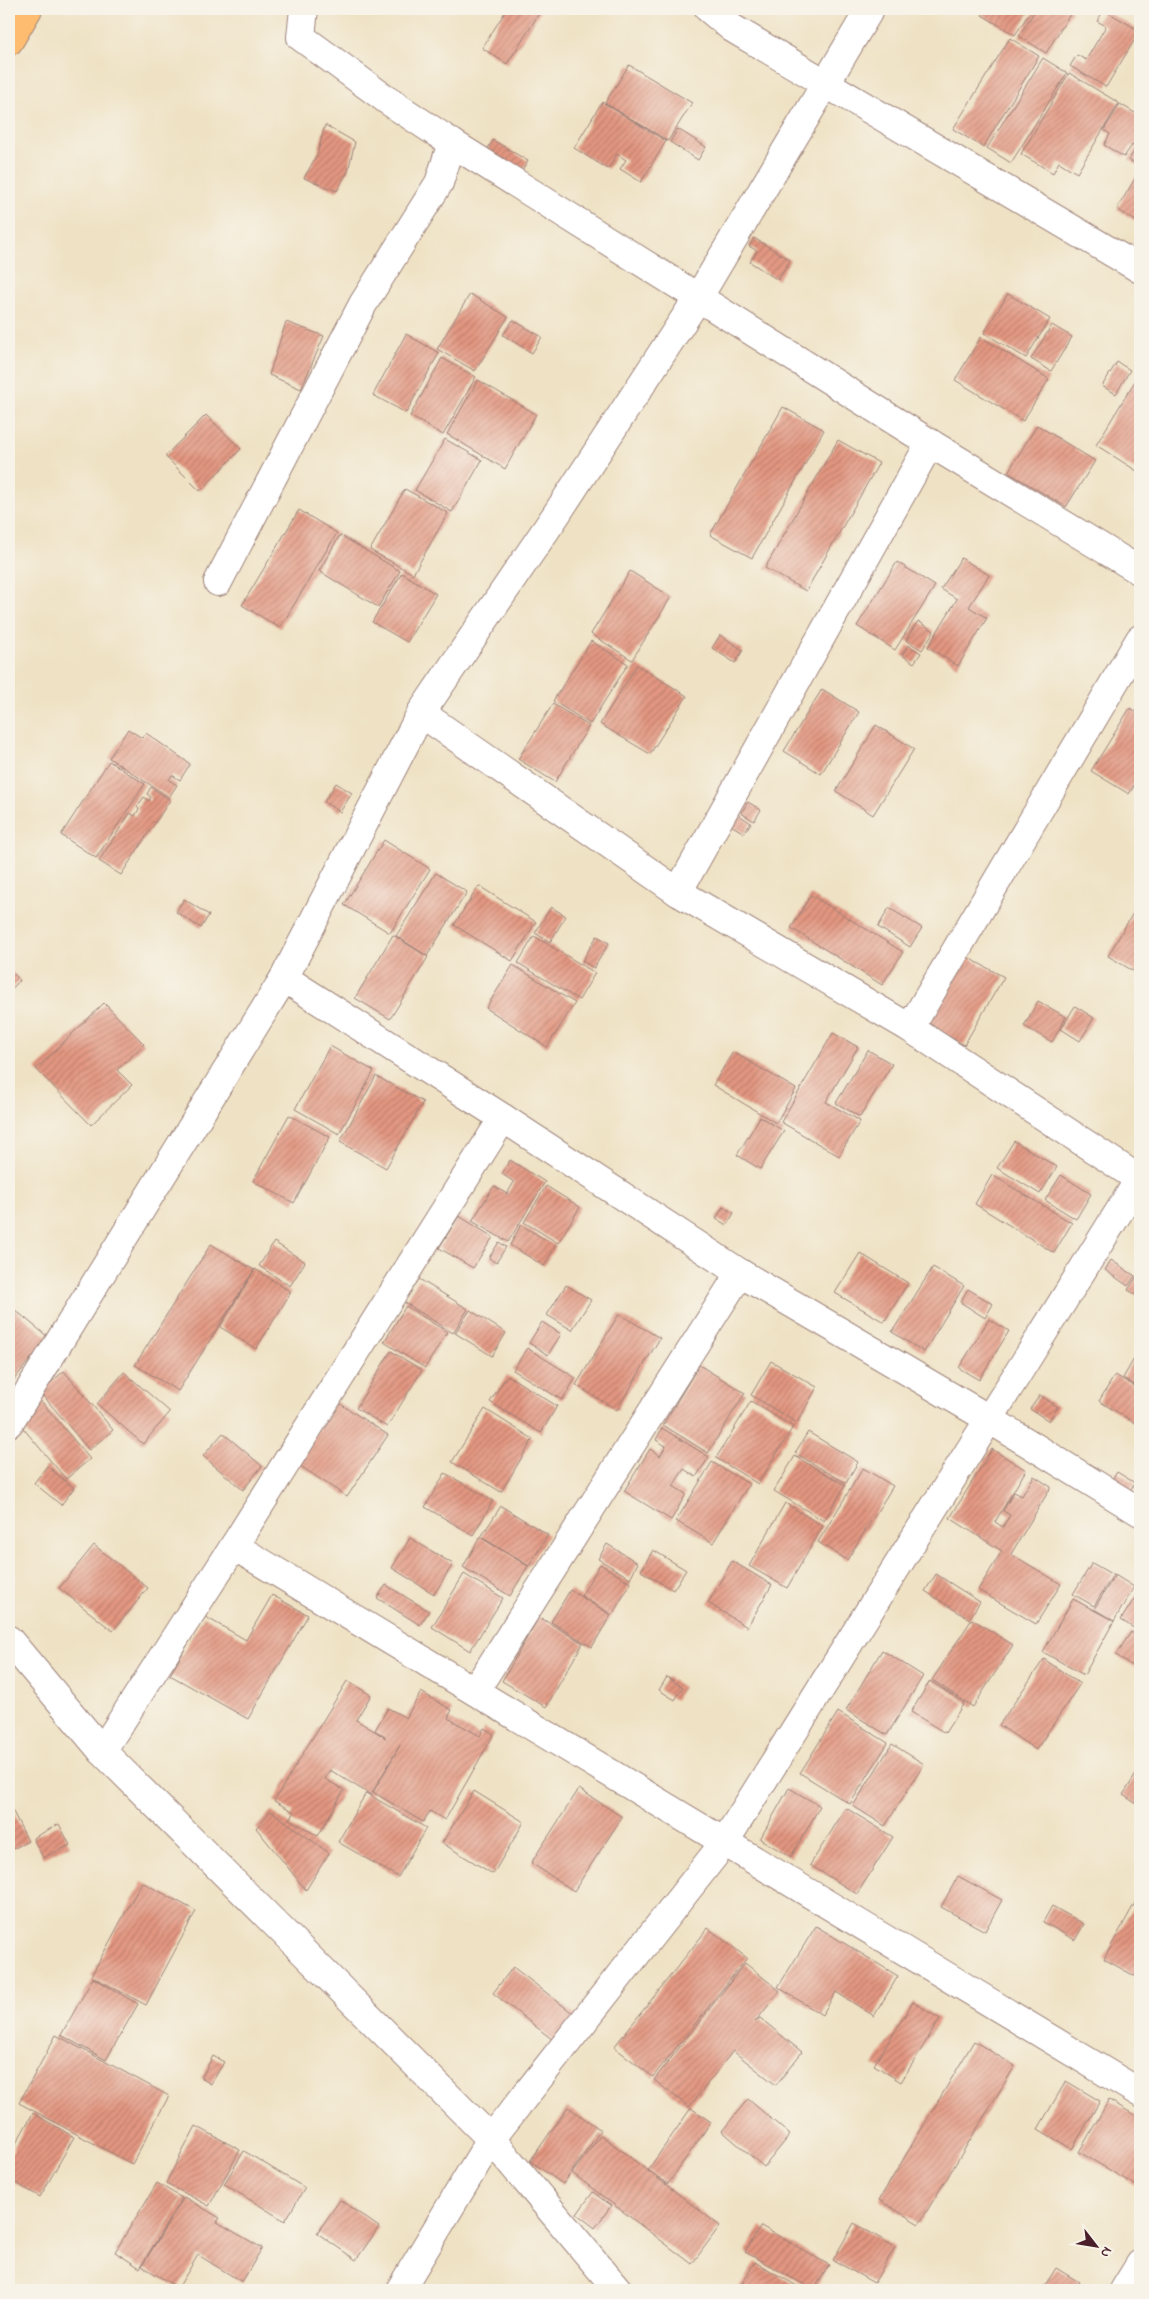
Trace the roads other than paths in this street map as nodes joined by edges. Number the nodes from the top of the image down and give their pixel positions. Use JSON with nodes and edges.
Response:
{"nodes":[{"id":1,"x":28,"y":9,"type":"edge"},
{"id":2,"x":304,"y":9,"type":"edge"},
{"id":3,"x":709,"y":9,"type":"edge"},
{"id":4,"x":870,"y":9,"type":"edge"},
{"id":5,"x":9,"y":41,"type":"edge"},
{"id":6,"x":827,"y":84,"type":"junction"},
{"id":7,"x":452,"y":143,"type":"junction"},
{"id":8,"x":1140,"y":270,"type":"edge"},
{"id":9,"x":698,"y":298,"type":"junction"},
{"id":10,"x":930,"y":443,"type":"junction"},
{"id":11,"x":1140,"y":571,"type":"edge"},
{"id":12,"x":218,"y":582,"type":"dead end"},
{"id":13,"x":1140,"y":639,"type":"edge"},
{"id":14,"x":421,"y":713,"type":"junction"},
{"id":15,"x":678,"y":892,"type":"junction"},
{"id":16,"x":284,"y":978,"type":"junction"},
{"id":17,"x":910,"y":1028,"type":"junction"},
{"id":18,"x":503,"y":1118,"type":"junction"},
{"id":19,"x":1140,"y":1179,"type":"edge"},
{"id":20,"x":740,"y":1273,"type":"junction"},
{"id":21,"x":989,"y":1419,"type":"junction"},
{"id":22,"x":9,"y":1422,"type":"edge"},
{"id":23,"x":1140,"y":1512,"type":"edge"},
{"id":24,"x":234,"y":1546,"type":"junction"},
{"id":25,"x":9,"y":1640,"type":"edge"},
{"id":26,"x":475,"y":1691,"type":"junction"},
{"id":27,"x":102,"y":1751,"type":"junction"},
{"id":28,"x":724,"y":1844,"type":"junction"},
{"id":29,"x":1140,"y":2093,"type":"edge"},
{"id":30,"x":491,"y":2139,"type":"junction"},
{"id":31,"x":1140,"y":2264,"type":"edge"},
{"id":32,"x":400,"y":2290,"type":"edge"},
{"id":33,"x":618,"y":2290,"type":"edge"},
{"id":34,"x":1124,"y":2290,"type":"edge"}],
"edges":[{"from":1,"to":5,"type":"highway"},
{"from":2,"to":7,"type":"street"},
{"from":3,"to":6,"type":"street"},
{"from":4,"to":6,"type":"street"},
{"from":6,"to":8,"type":"street"},
{"from":6,"to":9,"type":"street"},
{"from":7,"to":9,"type":"street"},
{"from":7,"to":12,"type":"street"},
{"from":9,"to":10,"type":"street"},
{"from":9,"to":14,"type":"street"},
{"from":10,"to":11,"type":"street"},
{"from":10,"to":15,"type":"street"},
{"from":13,"to":17,"type":"street"},
{"from":14,"to":15,"type":"street"},
{"from":14,"to":16,"type":"street"},
{"from":15,"to":17,"type":"street"},
{"from":16,"to":18,"type":"street"},
{"from":16,"to":22,"type":"street"},
{"from":17,"to":19,"type":"street"},
{"from":18,"to":20,"type":"street"},
{"from":18,"to":24,"type":"street"},
{"from":19,"to":21,"type":"street"},
{"from":20,"to":21,"type":"street"},
{"from":20,"to":26,"type":"street"},
{"from":21,"to":23,"type":"street"},
{"from":21,"to":28,"type":"street"},
{"from":24,"to":26,"type":"street"},
{"from":24,"to":27,"type":"street"},
{"from":25,"to":27,"type":"street"},
{"from":26,"to":28,"type":"street"},
{"from":27,"to":30,"type":"street"},
{"from":28,"to":29,"type":"street"},
{"from":28,"to":30,"type":"street"},
{"from":30,"to":32,"type":"street"},
{"from":30,"to":33,"type":"street"},
{"from":31,"to":34,"type":"street"}]}
